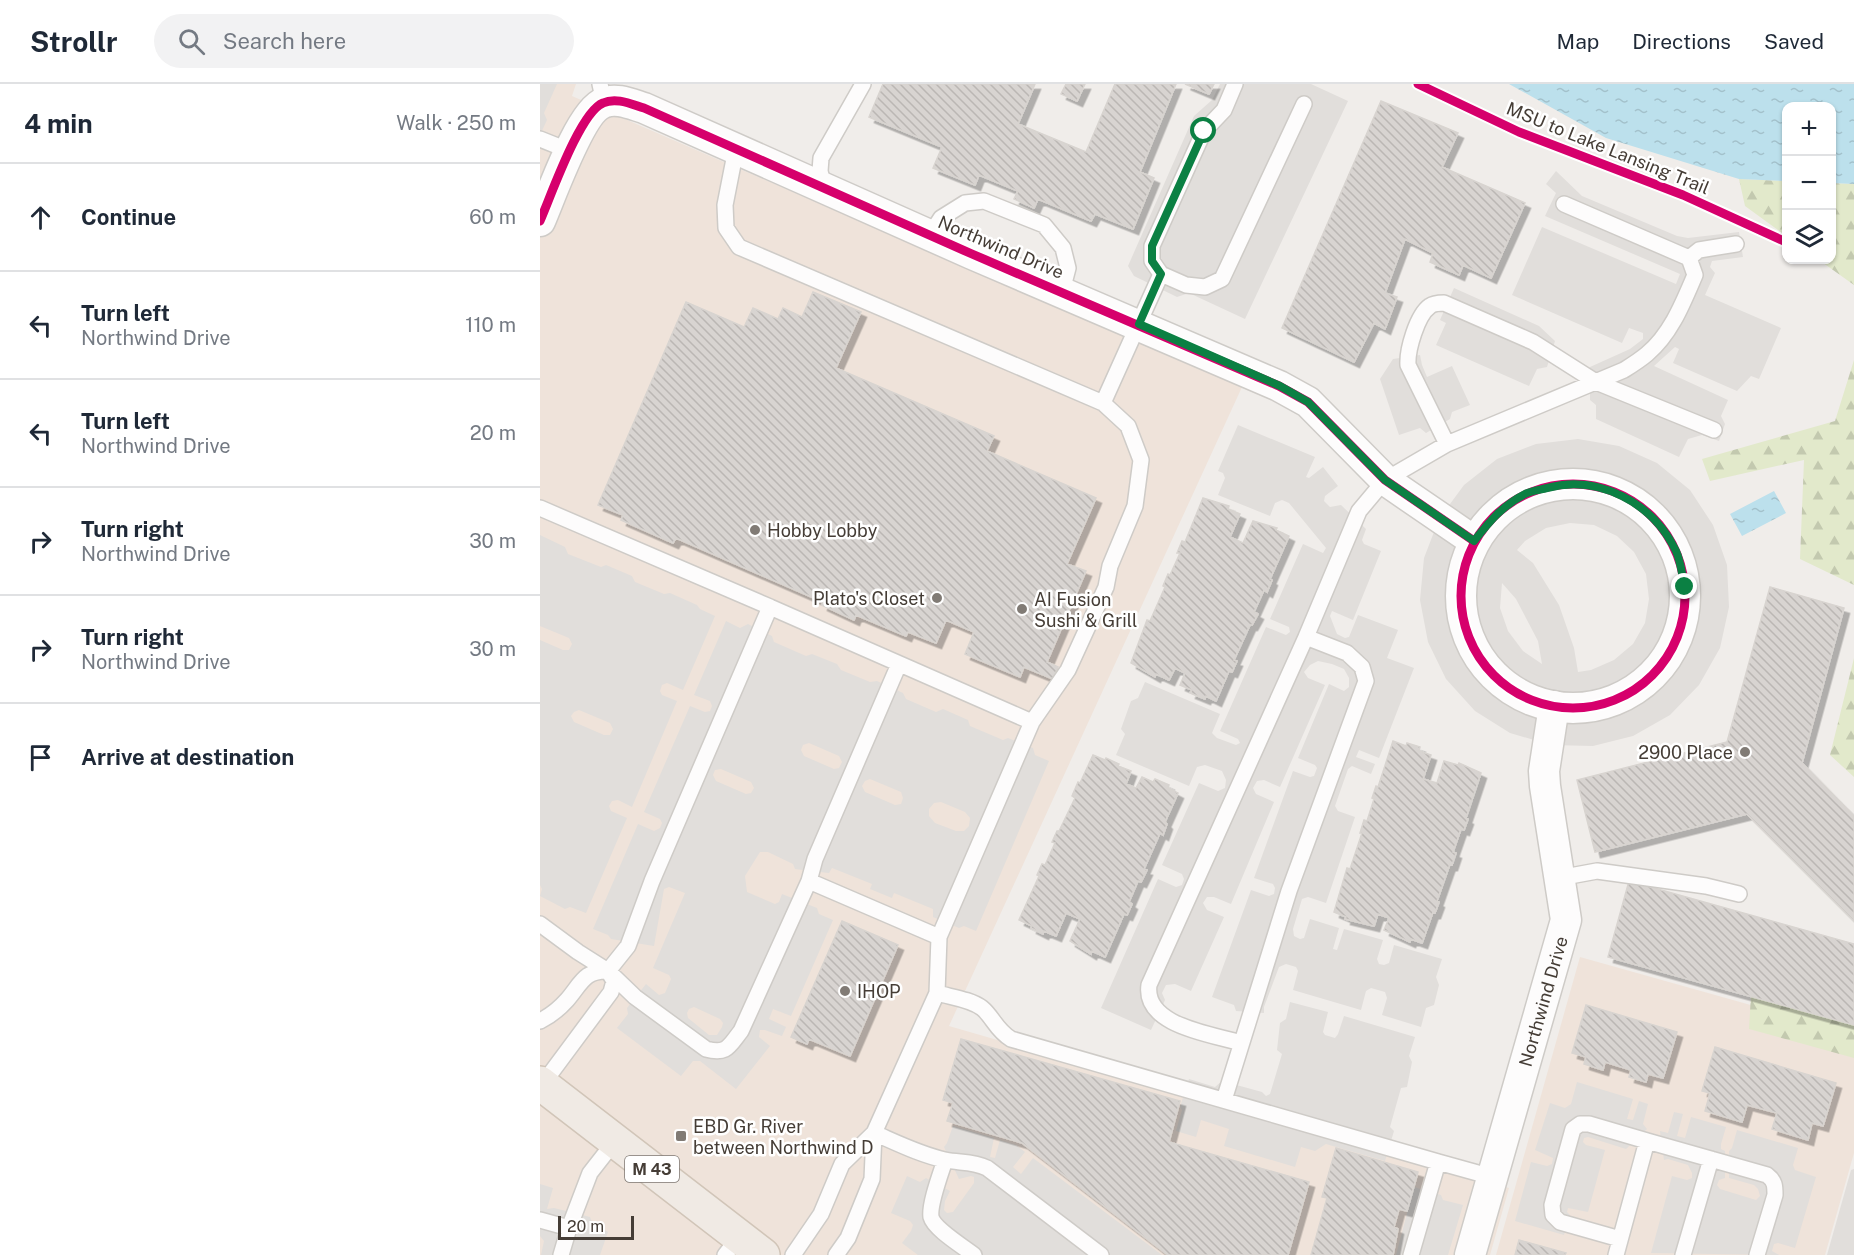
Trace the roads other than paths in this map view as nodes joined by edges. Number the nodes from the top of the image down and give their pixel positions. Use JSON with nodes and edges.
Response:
{"nodes":[{"id":1,"x":863,"y":84,"type":"edge"},
{"id":2,"x":1235,"y":84,"type":"edge"},
{"id":3,"x":602,"y":93,"type":"edge"},
{"id":4,"x":1304,"y":104,"type":"dead end"},
{"id":5,"x":540,"y":139,"type":"edge"},
{"id":6,"x":736,"y":149,"type":"junction"},
{"id":7,"x":570,"y":151,"type":"junction"},
{"id":8,"x":824,"y":188,"type":"junction"},
{"id":9,"x":1564,"y":204,"type":"dead end"},
{"id":10,"x":540,"y":221,"type":"edge"},
{"id":11,"x":930,"y":235,"type":"junction"},
{"id":12,"x":1737,"y":244,"type":"dead end"},
{"id":13,"x":1689,"y":258,"type":"junction"},
{"id":14,"x":1161,"y":274,"type":"junction"},
{"id":15,"x":1062,"y":291,"type":"junction"},
{"id":16,"x":1139,"y":324,"type":"junction"},
{"id":17,"x":1596,"y":382,"type":"junction"},
{"id":18,"x":1103,"y":403,"type":"junction"},
{"id":19,"x":1714,"y":430,"type":"dead end"},
{"id":20,"x":1447,"y":444,"type":"junction"},
{"id":21,"x":1385,"y":480,"type":"junction"},
{"id":22,"x":540,"y":508,"type":"edge"},
{"id":23,"x":1474,"y":541,"type":"junction"},
{"id":24,"x":770,"y":607,"type":"junction"},
{"id":25,"x":1306,"y":637,"type":"junction"},
{"id":26,"x":899,"y":664,"type":"junction"},
{"id":27,"x":1554,"y":706,"type":"junction"},
{"id":28,"x":1032,"y":722,"type":"junction"},
{"id":29,"x":1559,"y":878,"type":"junction"},
{"id":30,"x":809,"y":881,"type":"junction"},
{"id":31,"x":1738,"y":894,"type":"dead end"},
{"id":32,"x":540,"y":924,"type":"edge"},
{"id":33,"x":939,"y":937,"type":"junction"},
{"id":34,"x":608,"y":971,"type":"junction"},
{"id":35,"x":937,"y":993,"type":"junction"},
{"id":36,"x":540,"y":1021,"type":"edge"},
{"id":37,"x":1241,"y":1043,"type":"junction"},
{"id":38,"x":541,"y":1084,"type":"edge"},
{"id":39,"x":1224,"y":1100,"type":"junction"},
{"id":40,"x":874,"y":1133,"type":"junction"},
{"id":41,"x":615,"y":1141,"type":"junction"},
{"id":42,"x":1647,"y":1141,"type":"junction"},
{"id":43,"x":1711,"y":1159,"type":"junction"},
{"id":44,"x":945,"y":1160,"type":"junction"},
{"id":45,"x":1438,"y":1162,"type":"junction"},
{"id":46,"x":1492,"y":1177,"type":"junction"},
{"id":47,"x":540,"y":1220,"type":"edge"},
{"id":48,"x":569,"y":1228,"type":"junction"},
{"id":49,"x":1620,"y":1239,"type":"junction"},
{"id":50,"x":742,"y":1249,"type":"edge"},
{"id":51,"x":561,"y":1255,"type":"edge"},
{"id":52,"x":793,"y":1255,"type":"edge"},
{"id":53,"x":836,"y":1255,"type":"edge"},
{"id":54,"x":974,"y":1255,"type":"edge"},
{"id":55,"x":1101,"y":1255,"type":"edge"},
{"id":56,"x":1411,"y":1255,"type":"edge"},
{"id":57,"x":1470,"y":1255,"type":"edge"},
{"id":58,"x":1616,"y":1255,"type":"edge"},
{"id":59,"x":1683,"y":1255,"type":"edge"},
{"id":60,"x":1757,"y":1255,"type":"edge"}],
"edges":[{"from":1,"to":8,"type":"lane"},
{"from":2,"to":14,"type":"lane"},
{"from":3,"to":6,"type":"street","name":"Northwind Drive"},
{"from":3,"to":7,"type":"street","name":"Northwind Drive"},
{"from":4,"to":14,"type":"lane"},
{"from":5,"to":7,"type":"lane"},
{"from":6,"to":8,"type":"street","name":"Northwind Drive"},
{"from":6,"to":18,"type":"lane"},
{"from":7,"to":10,"type":"street","name":"Northwind Drive"},
{"from":8,"to":11,"type":"street","name":"Northwind Drive"},
{"from":9,"to":13,"type":"lane"},
{"from":11,"to":15,"type":"street","name":"Northwind Drive"},
{"from":11,"to":15,"type":"lane"},
{"from":12,"to":13,"type":"lane"},
{"from":13,"to":17,"type":"lane"},
{"from":14,"to":16,"type":"lane"},
{"from":15,"to":16,"type":"street","name":"Northwind Drive"},
{"from":16,"to":18,"type":"lane"},
{"from":16,"to":21,"type":"street","name":"Northwind Drive"},
{"from":17,"to":19,"type":"lane"},
{"from":17,"to":20,"type":"lane"},
{"from":17,"to":20,"type":"lane"},
{"from":18,"to":28,"type":"lane"},
{"from":20,"to":21,"type":"lane"},
{"from":21,"to":23,"type":"street","name":"Northwind Drive"},
{"from":21,"to":25,"type":"lane"},
{"from":22,"to":24,"type":"lane"},
{"from":23,"to":27,"type":"street"},
{"from":23,"to":27,"type":"street"},
{"from":24,"to":26,"type":"lane"},
{"from":24,"to":34,"type":"lane"},
{"from":25,"to":37,"type":"lane"},
{"from":25,"to":37,"type":"lane"},
{"from":26,"to":28,"type":"lane"},
{"from":26,"to":30,"type":"lane"},
{"from":27,"to":29,"type":"street","name":"Northwind Drive"},
{"from":28,"to":33,"type":"lane"},
{"from":29,"to":31,"type":"lane"},
{"from":29,"to":46,"type":"street","name":"Northwind Drive"},
{"from":30,"to":33,"type":"lane"},
{"from":30,"to":34,"type":"lane"},
{"from":32,"to":34,"type":"lane"},
{"from":33,"to":35,"type":"lane"},
{"from":34,"to":36,"type":"lane"},
{"from":34,"to":38,"type":"lane"},
{"from":35,"to":39,"type":"lane"},
{"from":35,"to":40,"type":"lane"},
{"from":37,"to":39,"type":"lane"},
{"from":38,"to":41,"type":"main road","number":"M 43"},
{"from":39,"to":45,"type":"lane"},
{"from":40,"to":44,"type":"lane"},
{"from":40,"to":52,"type":"lane"},
{"from":40,"to":53,"type":"lane"},
{"from":41,"to":48,"type":"lane"},
{"from":41,"to":50,"type":"main road","number":"M 43"},
{"from":42,"to":43,"type":"lane"},
{"from":42,"to":49,"type":"lane"},
{"from":42,"to":49,"type":"lane"},
{"from":43,"to":59,"type":"lane"},
{"from":43,"to":60,"type":"lane"},
{"from":44,"to":54,"type":"lane"},
{"from":44,"to":55,"type":"lane"},
{"from":45,"to":46,"type":"lane"},
{"from":45,"to":56,"type":"lane"},
{"from":46,"to":57,"type":"street","name":"Northwind Drive"},
{"from":47,"to":48,"type":"lane"},
{"from":48,"to":51,"type":"lane"},
{"from":49,"to":58,"type":"lane"}]}
